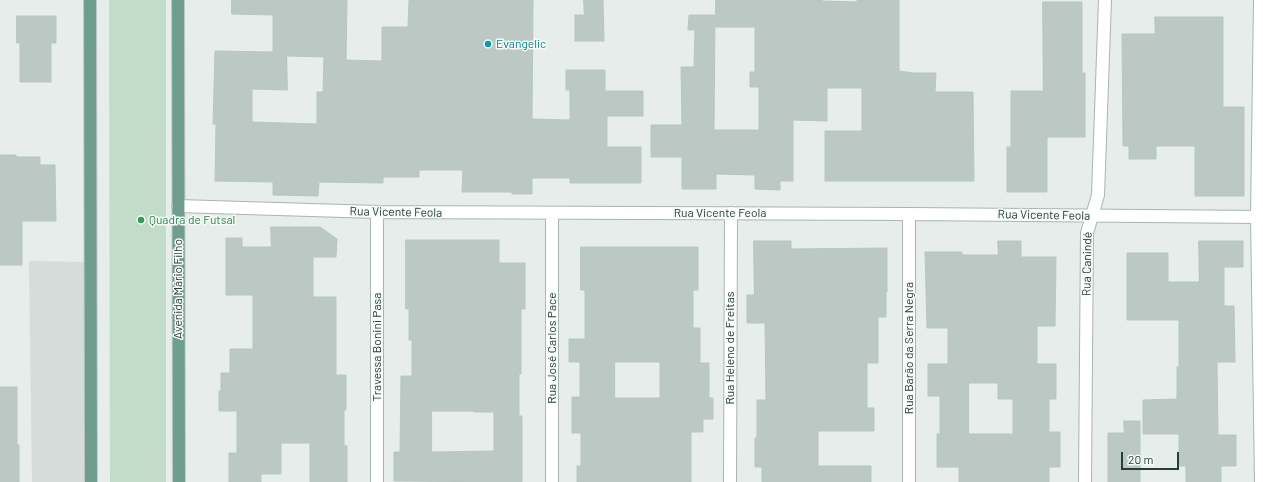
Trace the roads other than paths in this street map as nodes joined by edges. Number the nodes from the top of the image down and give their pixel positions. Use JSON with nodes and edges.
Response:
{"nodes":[{"id":1,"x":90,"y":0,"type":"edge"},
{"id":2,"x":178,"y":0,"type":"edge"},
{"id":3,"x":1105,"y":0,"type":"edge"},
{"id":4,"x":1260,"y":0,"type":"edge"},
{"id":5,"x":178,"y":206,"type":"junction"},
{"id":6,"x":377,"y":212,"type":"junction"},
{"id":7,"x":552,"y":213,"type":"junction"},
{"id":8,"x":731,"y":213,"type":"junction"},
{"id":9,"x":909,"y":214,"type":"junction"},
{"id":10,"x":1092,"y":216,"type":"junction"},
{"id":11,"x":1260,"y":217,"type":"edge"},
{"id":12,"x":91,"y":482,"type":"edge"},
{"id":13,"x":179,"y":482,"type":"edge"},
{"id":14,"x":377,"y":482,"type":"edge"},
{"id":15,"x":552,"y":482,"type":"edge"},
{"id":16,"x":730,"y":482,"type":"edge"},
{"id":17,"x":908,"y":482,"type":"edge"},
{"id":18,"x":1085,"y":482,"type":"edge"},
{"id":19,"x":1261,"y":482,"type":"edge"}],
"edges":[{"from":1,"to":12,"type":"main road"},
{"from":2,"to":5,"type":"main road","name":"Avenida Mário Filho"},
{"from":3,"to":10,"type":"street","name":"Rua Canindé"},
{"from":4,"to":11,"type":"street"},
{"from":5,"to":6,"type":"street","name":"Rua Vicente Feola"},
{"from":5,"to":13,"type":"main road","name":"Avenida Mário Filho"},
{"from":6,"to":7,"type":"street","name":"Rua Vicente Feola"},
{"from":6,"to":14,"type":"street","name":"Travessa Bonini Pasa"},
{"from":7,"to":8,"type":"street","name":"Rua Vicente Feola"},
{"from":7,"to":15,"type":"street","name":"Rua José Carlos Pace"},
{"from":8,"to":9,"type":"street","name":"Rua Vicente Feola"},
{"from":8,"to":16,"type":"street","name":"Rua Heleno de Freitas"},
{"from":9,"to":10,"type":"street","name":"Rua Vicente Feola"},
{"from":9,"to":17,"type":"street","name":"Rua Barão da Serra Negra"},
{"from":10,"to":11,"type":"street","name":"Rua Vicente Feola"},
{"from":10,"to":18,"type":"street","name":"Rua Canindé"},
{"from":11,"to":19,"type":"street"}]}
